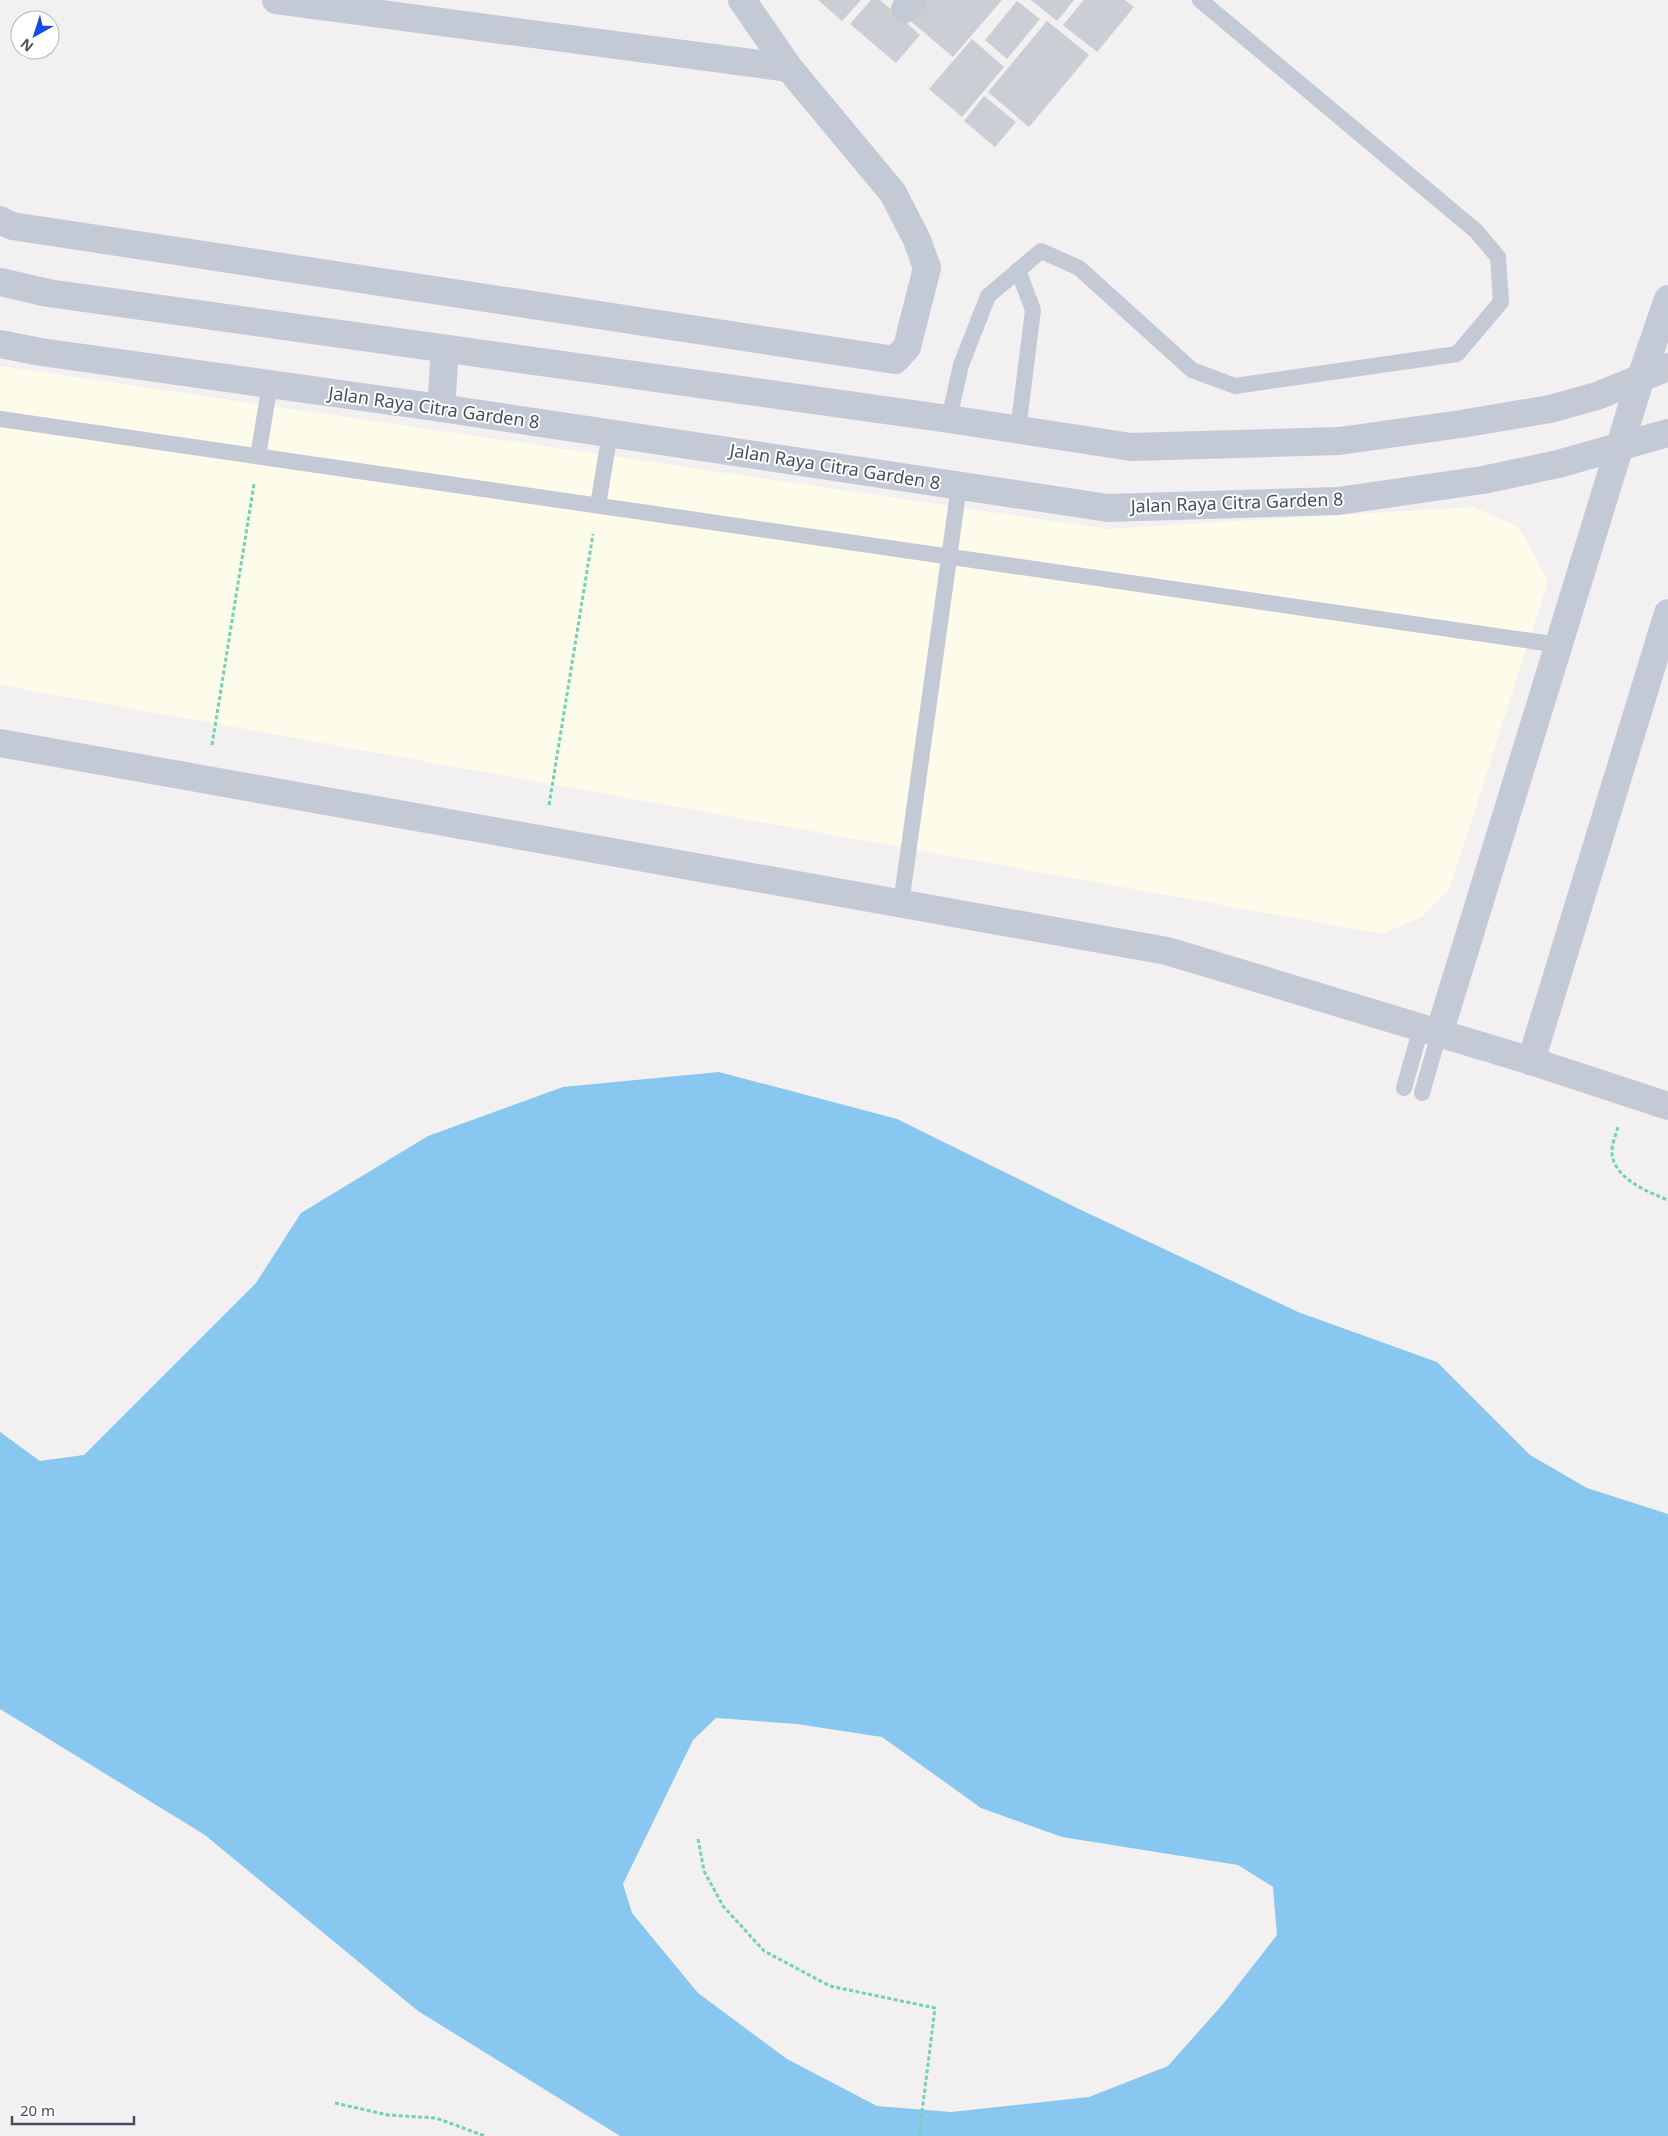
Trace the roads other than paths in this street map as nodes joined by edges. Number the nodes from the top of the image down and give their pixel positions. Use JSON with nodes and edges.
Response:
{"nodes":[{"id":1,"x":276,"y":0,"type":"edge"},
{"id":2,"x":742,"y":0,"type":"edge"},
{"id":3,"x":1200,"y":0,"type":"edge"},
{"id":4,"x":789,"y":68,"type":"junction"},
{"id":5,"x":6,"y":223,"type":"edge"},
{"id":6,"x":1018,"y":270,"type":"junction"},
{"id":7,"x":0,"y":282,"type":"edge"},
{"id":8,"x":1668,"y":299,"type":"edge"},
{"id":9,"x":0,"y":344,"type":"edge"},
{"id":10,"x":445,"y":349,"type":"junction"},
{"id":11,"x":1668,"y":367,"type":"edge"},
{"id":12,"x":1641,"y":377,"type":"junction"},
{"id":13,"x":270,"y":384,"type":"junction"},
{"id":14,"x":440,"y":408,"type":"junction"},
{"id":15,"x":0,"y":419,"type":"edge"},
{"id":16,"x":949,"y":419,"type":"junction"},
{"id":17,"x":1018,"y":430,"type":"junction"},
{"id":18,"x":610,"y":433,"type":"junction"},
{"id":19,"x":1668,"y":433,"type":"edge"},
{"id":20,"x":1620,"y":448,"type":"junction"},
{"id":21,"x":258,"y":456,"type":"junction"},
{"id":22,"x":959,"y":486,"type":"junction"},
{"id":23,"x":598,"y":505,"type":"junction"},
{"id":24,"x":949,"y":556,"type":"junction"},
{"id":25,"x":1668,"y":612,"type":"edge"},
{"id":26,"x":1559,"y":645,"type":"junction"},
{"id":27,"x":0,"y":743,"type":"edge"},
{"id":28,"x":901,"y":904,"type":"junction"},
{"id":29,"x":1430,"y":1031,"type":"junction"},
{"id":30,"x":1531,"y":1061,"type":"junction"},
{"id":31,"x":1404,"y":1088,"type":"dead end"},
{"id":32,"x":1422,"y":1093,"type":"dead end"},
{"id":33,"x":1668,"y":1106,"type":"edge"}],
"edges":[{"from":1,"to":4,"type":"street"},
{"from":2,"to":4,"type":"street"},
{"from":3,"to":6,"type":"lane"},
{"from":4,"to":5,"type":"street"},
{"from":6,"to":16,"type":"lane"},
{"from":6,"to":17,"type":"lane"},
{"from":7,"to":10,"type":"street"},
{"from":8,"to":12,"type":"street"},
{"from":9,"to":13,"type":"street","name":"Jalan Raya Citra Garden 8"},
{"from":10,"to":14,"type":"street"},
{"from":10,"to":16,"type":"street"},
{"from":11,"to":12,"type":"street"},
{"from":12,"to":17,"type":"street"},
{"from":12,"to":20,"type":"street"},
{"from":13,"to":14,"type":"street","name":"Jalan Raya Citra Garden 8"},
{"from":13,"to":21,"type":"lane"},
{"from":14,"to":18,"type":"street","name":"Jalan Raya Citra Garden 8"},
{"from":15,"to":21,"type":"lane"},
{"from":16,"to":17,"type":"street"},
{"from":18,"to":22,"type":"street","name":"Jalan Raya Citra Garden 8"},
{"from":18,"to":23,"type":"lane"},
{"from":19,"to":20,"type":"street","name":"Jalan Raya Citra Garden 8"},
{"from":20,"to":22,"type":"street","name":"Jalan Raya Citra Garden 8"},
{"from":20,"to":26,"type":"street"},
{"from":21,"to":23,"type":"lane"},
{"from":22,"to":24,"type":"lane"},
{"from":23,"to":24,"type":"lane"},
{"from":24,"to":26,"type":"lane"},
{"from":24,"to":28,"type":"lane"},
{"from":25,"to":30,"type":"street"},
{"from":26,"to":29,"type":"street"},
{"from":27,"to":28,"type":"street"},
{"from":28,"to":29,"type":"street"},
{"from":29,"to":30,"type":"street"},
{"from":29,"to":31,"type":"lane"},
{"from":29,"to":32,"type":"lane"},
{"from":30,"to":33,"type":"street"}]}
